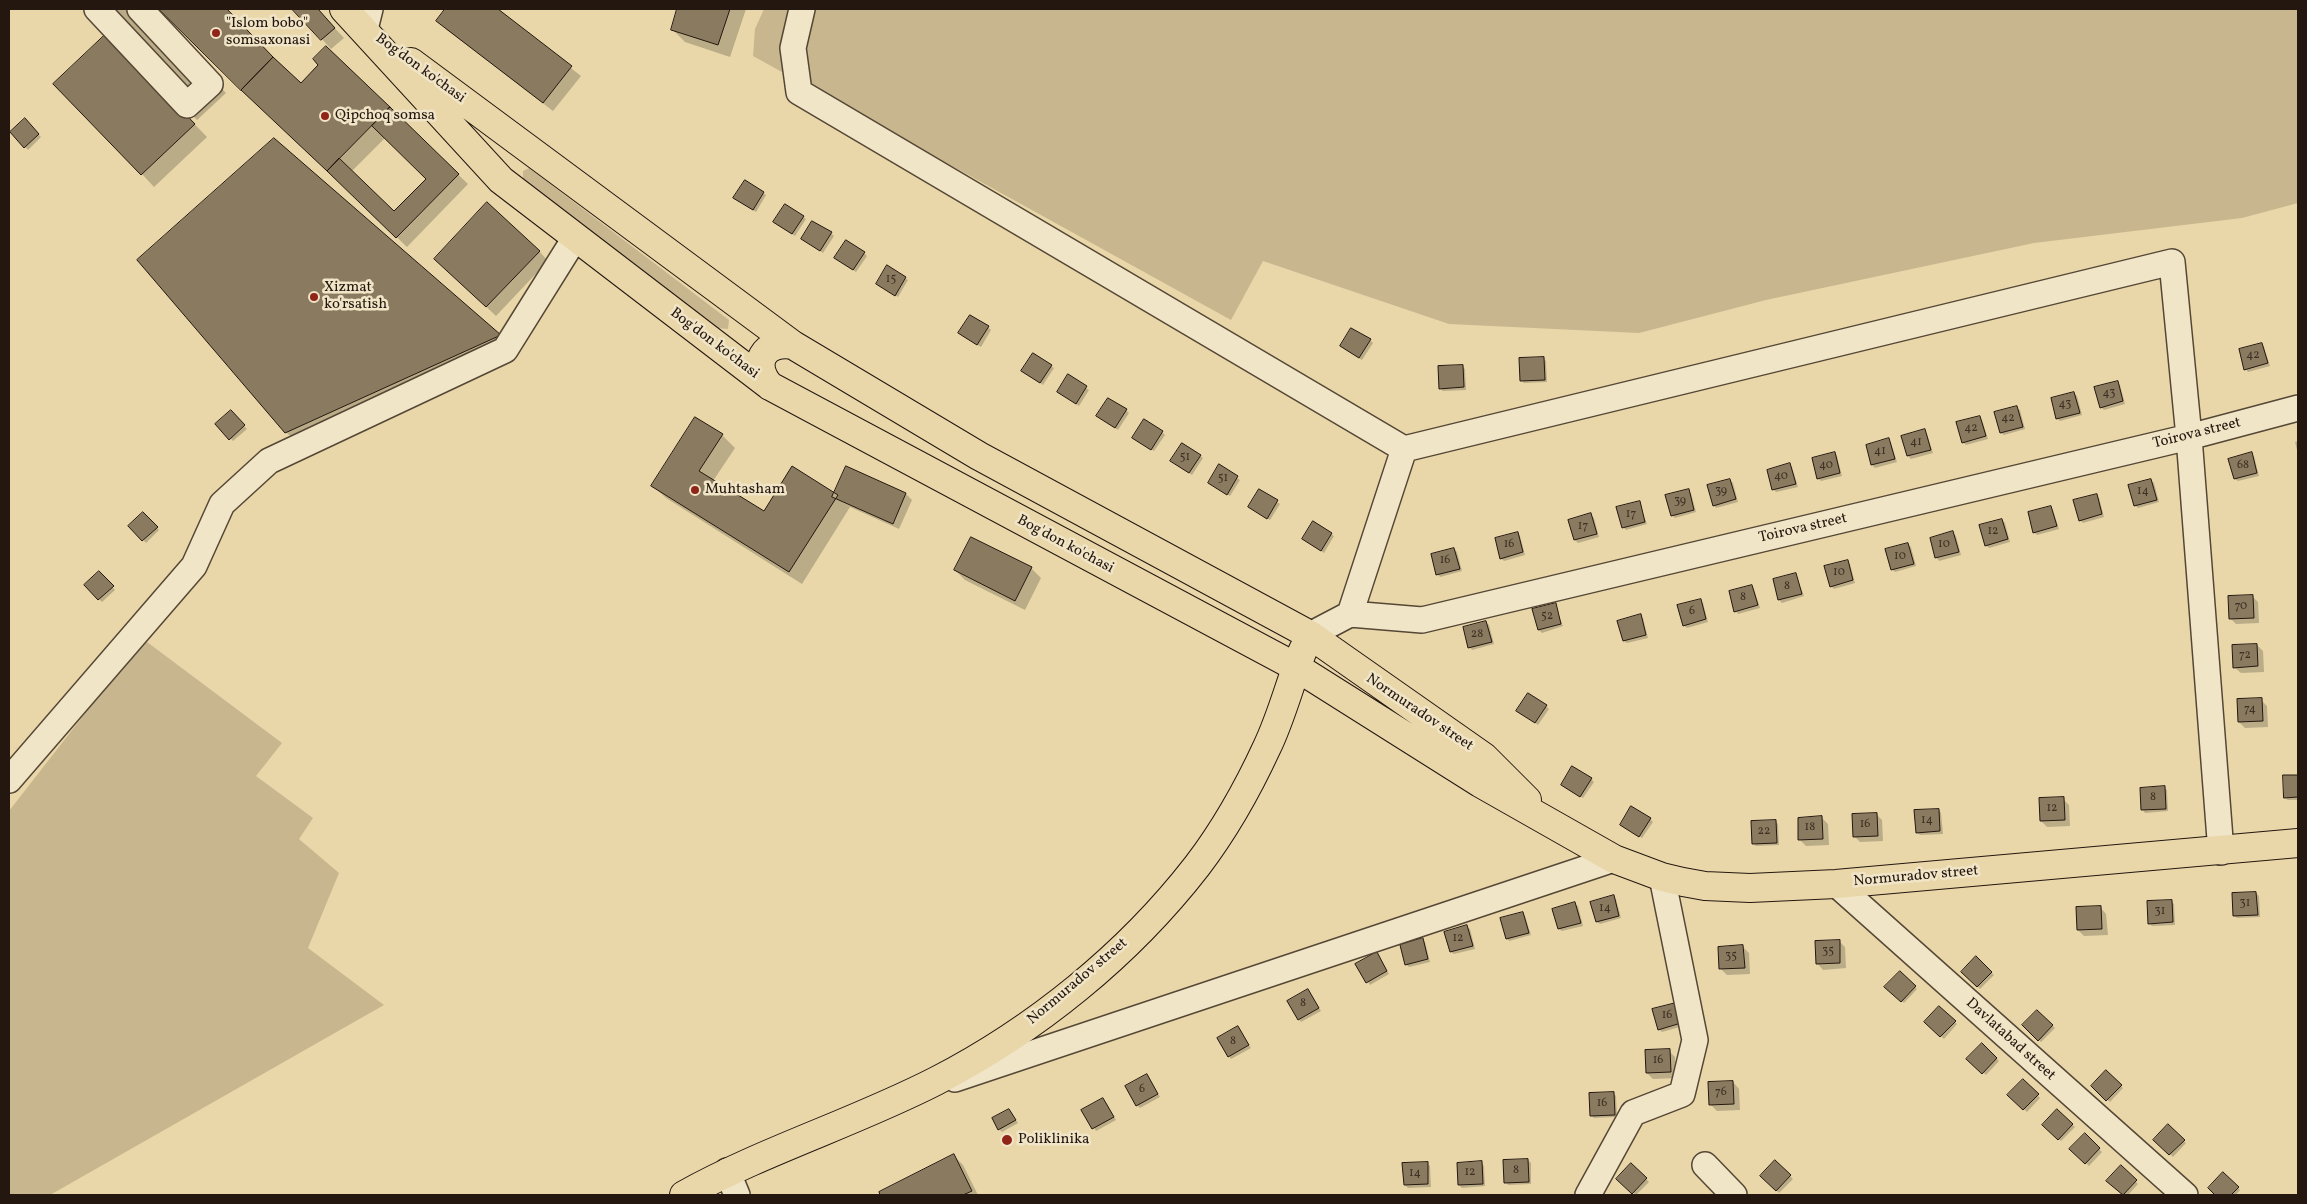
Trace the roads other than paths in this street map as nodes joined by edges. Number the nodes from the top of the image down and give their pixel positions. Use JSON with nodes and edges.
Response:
{"nodes":[{"id":1,"x":97,"y":9,"type":"edge"},
{"id":2,"x":140,"y":9,"type":"edge"},
{"id":3,"x":344,"y":9,"type":"edge"},
{"id":4,"x":802,"y":9,"type":"edge"},
{"id":5,"x":367,"y":19,"type":"edge"},
{"id":6,"x":575,"y":238,"type":"junction"},
{"id":7,"x":794,"y":345,"type":"junction"},
{"id":8,"x":770,"y":386,"type":"junction"},
{"id":9,"x":2298,"y":408,"type":"edge"},
{"id":10,"x":2189,"y":437,"type":"junction"},
{"id":11,"x":1404,"y":449,"type":"junction"},
{"id":12,"x":1350,"y":614,"type":"junction"},
{"id":13,"x":1310,"y":635,"type":"junction"},
{"id":14,"x":1296,"y":667,"type":"junction"},
{"id":15,"x":9,"y":780,"type":"edge"},
{"id":16,"x":1547,"y":821,"type":"junction"},
{"id":17,"x":2298,"y":843,"type":"edge"},
{"id":18,"x":2221,"y":852,"type":"junction"},
{"id":19,"x":1614,"y":859,"type":"junction"},
{"id":20,"x":1662,"y":877,"type":"junction"},
{"id":21,"x":1836,"y":884,"type":"junction"},
{"id":22,"x":906,"y":1096,"type":"junction"},
{"id":23,"x":1704,"y":1165,"type":"dead end"},
{"id":24,"x":732,"y":1183,"type":"edge"},
{"id":25,"x":684,"y":1195,"type":"edge"},
{"id":26,"x":1588,"y":1195,"type":"edge"},
{"id":27,"x":1734,"y":1195,"type":"edge"},
{"id":28,"x":2185,"y":1195,"type":"edge"}],
"edges":[{"from":1,"to":2,"type":"street"},
{"from":3,"to":5,"type":"main road"},
{"from":4,"to":11,"type":"street"},
{"from":5,"to":6,"type":"main road","name":"Bog'don ko'chasi"},
{"from":5,"to":7,"type":"main road","name":"Bog'don ko'chasi"},
{"from":6,"to":8,"type":"main road","name":"Bog'don ko'chasi"},
{"from":6,"to":15,"type":"street"},
{"from":7,"to":8,"type":"main road"},
{"from":7,"to":13,"type":"main road","name":"Bog'don ko'chasi"},
{"from":8,"to":14,"type":"main road","name":"Bog'don ko'chasi"},
{"from":9,"to":10,"type":"street","name":"Toirova street"},
{"from":10,"to":11,"type":"street"},
{"from":10,"to":12,"type":"street","name":"Toirova street"},
{"from":10,"to":18,"type":"street"},
{"from":11,"to":12,"type":"street"},
{"from":12,"to":13,"type":"street"},
{"from":13,"to":14,"type":"main road","name":"Normuradov street"},
{"from":13,"to":16,"type":"main road","name":"Normuradov street"},
{"from":14,"to":16,"type":"main road","name":"Normuradov street"},
{"from":14,"to":22,"type":"main road","name":"Normuradov street"},
{"from":16,"to":19,"type":"main road","name":"Normuradov street"},
{"from":17,"to":18,"type":"main road","name":"Normuradov street"},
{"from":18,"to":21,"type":"main road","name":"Normuradov street"},
{"from":19,"to":20,"type":"main road","name":"Normuradov street"},
{"from":19,"to":22,"type":"street"},
{"from":20,"to":21,"type":"main road","name":"Normuradov street"},
{"from":20,"to":26,"type":"street"},
{"from":21,"to":28,"type":"street","name":"Davlatabad street"},
{"from":22,"to":24,"type":"main road","name":"Normuradov street"},
{"from":23,"to":27,"type":"street"},
{"from":24,"to":25,"type":"main road","name":"Normuradov street"}]}
